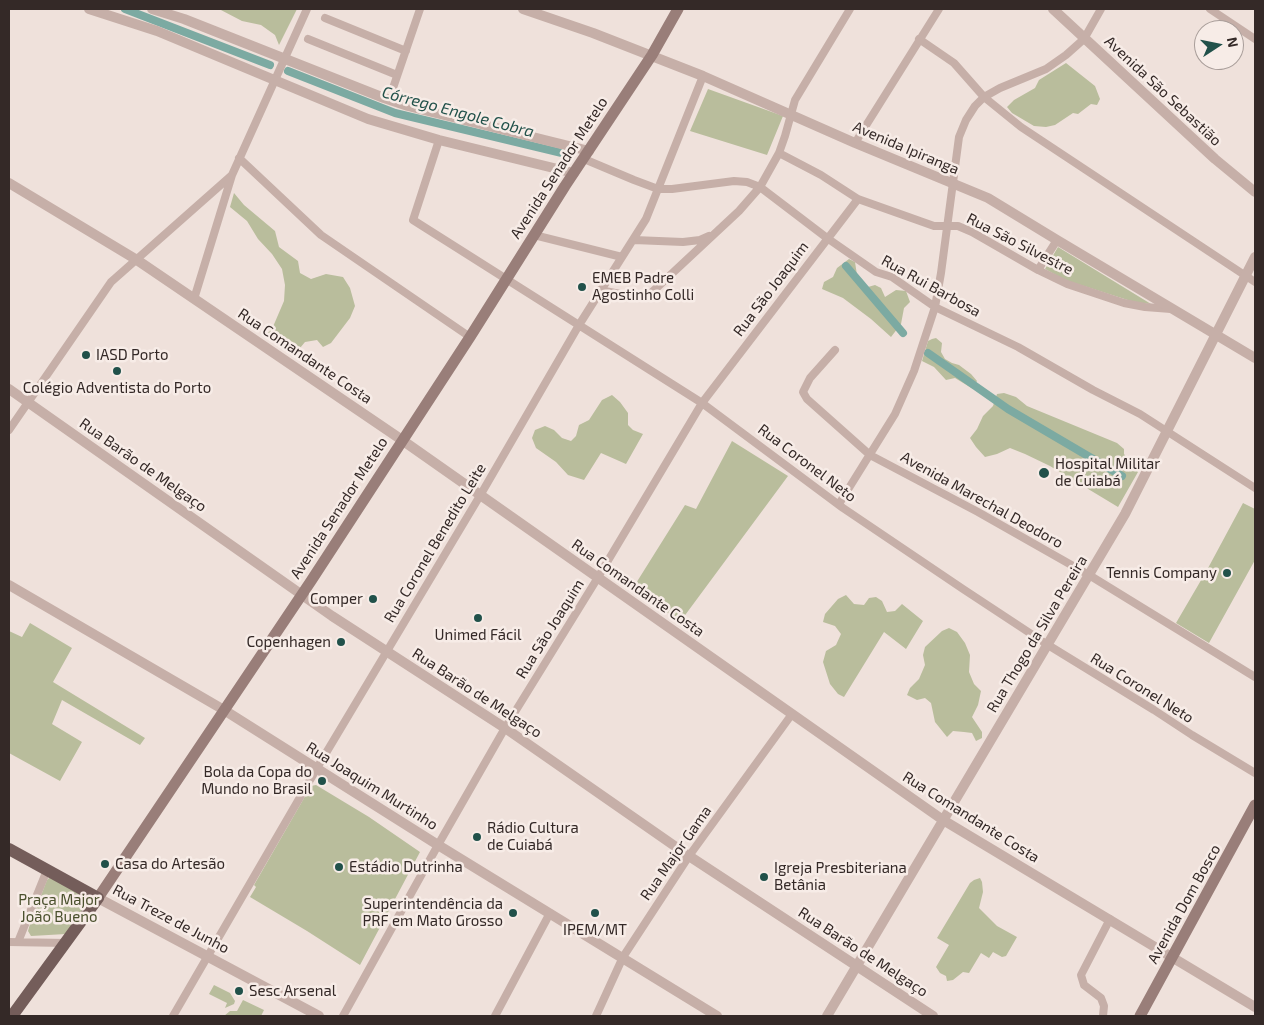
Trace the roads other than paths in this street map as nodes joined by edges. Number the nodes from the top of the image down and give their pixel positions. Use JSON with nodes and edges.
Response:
{"nodes":[{"id":1,"x":89,"y":9,"type":"edge"},
{"id":2,"x":152,"y":9,"type":"edge"},
{"id":3,"x":307,"y":9,"type":"edge"},
{"id":4,"x":420,"y":9,"type":"edge"},
{"id":5,"x":523,"y":9,"type":"edge"},
{"id":6,"x":678,"y":9,"type":"edge"},
{"id":7,"x":850,"y":9,"type":"edge"},
{"id":8,"x":938,"y":9,"type":"edge"},
{"id":9,"x":1053,"y":9,"type":"edge"},
{"id":10,"x":1101,"y":9,"type":"edge"},
{"id":11,"x":1210,"y":9,"type":"edge"},
{"id":12,"x":325,"y":18,"type":"dead end"},
{"id":13,"x":308,"y":39,"type":"dead end"},
{"id":14,"x":919,"y":39,"type":"junction"},
{"id":15,"x":1084,"y":39,"type":"junction"},
{"id":16,"x":1255,"y":39,"type":"edge"},
{"id":17,"x":406,"y":51,"type":"junction"},
{"id":18,"x":652,"y":55,"type":"junction"},
{"id":19,"x":285,"y":59,"type":"junction"},
{"id":20,"x":397,"y":75,"type":"junction"},
{"id":21,"x":703,"y":76,"type":"junction"},
{"id":22,"x":276,"y":81,"type":"junction"},
{"id":23,"x":393,"y":88,"type":"dead end"},
{"id":24,"x":984,"y":97,"type":"junction"},
{"id":25,"x":790,"y":115,"type":"junction"},
{"id":26,"x":439,"y":140,"type":"junction"},
{"id":27,"x":855,"y":143,"type":"junction"},
{"id":28,"x":779,"y":153,"type":"junction"},
{"id":29,"x":587,"y":155,"type":"junction"},
{"id":30,"x":239,"y":158,"type":"junction"},
{"id":31,"x":574,"y":173,"type":"junction"},
{"id":32,"x":232,"y":175,"type":"junction"},
{"id":33,"x":9,"y":183,"type":"edge"},
{"id":34,"x":952,"y":184,"type":"junction"},
{"id":35,"x":760,"y":187,"type":"junction"},
{"id":36,"x":658,"y":189,"type":"junction"},
{"id":37,"x":1255,"y":192,"type":"edge"},
{"id":38,"x":858,"y":199,"type":"junction"},
{"id":39,"x":946,"y":227,"type":"junction"},
{"id":40,"x":713,"y":234,"type":"junction"},
{"id":41,"x":534,"y":235,"type":"junction"},
{"id":42,"x":827,"y":238,"type":"junction"},
{"id":43,"x":634,"y":240,"type":"junction"},
{"id":44,"x":1056,"y":240,"type":"junction"},
{"id":45,"x":622,"y":257,"type":"junction"},
{"id":46,"x":1255,"y":257,"type":"edge"},
{"id":47,"x":138,"y":260,"type":"junction"},
{"id":48,"x":1038,"y":270,"type":"junction"},
{"id":49,"x":1246,"y":275,"type":"junction"},
{"id":50,"x":505,"y":278,"type":"junction"},
{"id":51,"x":1255,"y":282,"type":"edge"},
{"id":52,"x":600,"y":290,"type":"junction"},
{"id":53,"x":194,"y":299,"type":"junction"},
{"id":54,"x":935,"y":307,"type":"junction"},
{"id":55,"x":1174,"y":309,"type":"junction"},
{"id":56,"x":578,"y":325,"type":"junction"},
{"id":57,"x":1216,"y":335,"type":"junction"},
{"id":58,"x":470,"y":336,"type":"junction"},
{"id":59,"x":835,"y":350,"type":"dead end"},
{"id":60,"x":1255,"y":358,"type":"edge"},
{"id":61,"x":9,"y":388,"type":"edge"},
{"id":62,"x":28,"y":402,"type":"junction"},
{"id":63,"x":702,"y":403,"type":"junction"},
{"id":64,"x":9,"y":430,"type":"edge"},
{"id":65,"x":1167,"y":432,"type":"junction"},
{"id":66,"x":402,"y":440,"type":"junction"},
{"id":67,"x":870,"y":455,"type":"junction"},
{"id":68,"x":1255,"y":488,"type":"edge"},
{"id":69,"x":480,"y":496,"type":"junction"},
{"id":70,"x":839,"y":504,"type":"junction"},
{"id":71,"x":1089,"y":575,"type":"junction"},
{"id":72,"x":597,"y":579,"type":"junction"},
{"id":73,"x":9,"y":585,"type":"edge"},
{"id":74,"x":301,"y":595,"type":"junction"},
{"id":75,"x":1048,"y":644,"type":"junction"},
{"id":76,"x":386,"y":651,"type":"junction"},
{"id":77,"x":1255,"y":677,"type":"edge"},
{"id":78,"x":224,"y":710,"type":"junction"},
{"id":79,"x":792,"y":714,"type":"junction"},
{"id":80,"x":506,"y":728,"type":"junction"},
{"id":81,"x":317,"y":768,"type":"junction"},
{"id":82,"x":1255,"y":773,"type":"edge"},
{"id":83,"x":1255,"y":805,"type":"edge"},
{"id":84,"x":943,"y":820,"type":"junction"},
{"id":85,"x":438,"y":845,"type":"junction"},
{"id":86,"x":9,"y":849,"type":"edge"},
{"id":87,"x":689,"y":856,"type":"junction"},
{"id":88,"x":47,"y":870,"type":"junction"},
{"id":89,"x":98,"y":898,"type":"junction"},
{"id":90,"x":550,"y":913,"type":"junction"},
{"id":91,"x":1110,"y":919,"type":"junction"},
{"id":92,"x":9,"y":942,"type":"edge"},
{"id":93,"x":18,"y":942,"type":"junction"},
{"id":94,"x":66,"y":943,"type":"junction"},
{"id":95,"x":207,"y":957,"type":"junction"},
{"id":96,"x":622,"y":957,"type":"junction"},
{"id":97,"x":1172,"y":957,"type":"junction"},
{"id":98,"x":857,"y":967,"type":"junction"},
{"id":99,"x":1255,"y":1007,"type":"edge"},
{"id":100,"x":12,"y":1016,"type":"edge"},
{"id":101,"x":173,"y":1016,"type":"edge"},
{"id":102,"x":319,"y":1016,"type":"edge"},
{"id":103,"x":343,"y":1016,"type":"edge"},
{"id":104,"x":495,"y":1016,"type":"edge"},
{"id":105,"x":596,"y":1016,"type":"edge"},
{"id":106,"x":717,"y":1016,"type":"edge"},
{"id":107,"x":827,"y":1016,"type":"edge"},
{"id":108,"x":933,"y":1016,"type":"edge"},
{"id":109,"x":1104,"y":1016,"type":"edge"},
{"id":110,"x":1140,"y":1016,"type":"edge"}],
"edges":[{"from":1,"to":22,"type":"street"},
{"from":2,"to":19,"type":"street"},
{"from":3,"to":19,"type":"street"},
{"from":4,"to":17,"type":"street"},
{"from":5,"to":18,"type":"street","name":"Avenida Ipiranga"},
{"from":6,"to":18,"type":"main road","name":"Avenida Senador Metelo"},
{"from":7,"to":25,"type":"street"},
{"from":8,"to":14,"type":"street"},
{"from":9,"to":15,"type":"street","name":"Avenida São Sebastião"},
{"from":10,"to":15,"type":"street"},
{"from":11,"to":16,"type":"street"},
{"from":12,"to":17,"type":"street"},
{"from":13,"to":20,"type":"street"},
{"from":14,"to":24,"type":"street"},
{"from":14,"to":27,"type":"street"},
{"from":15,"to":24,"type":"street"},
{"from":15,"to":37,"type":"street","name":"Avenida São Sebastião"},
{"from":17,"to":20,"type":"street"},
{"from":18,"to":21,"type":"street","name":"Avenida Ipiranga"},
{"from":18,"to":29,"type":"main road","name":"Avenida Senador Metelo"},
{"from":19,"to":22,"type":"street"},
{"from":19,"to":29,"type":"street"},
{"from":20,"to":23,"type":"street"},
{"from":21,"to":25,"type":"street","name":"Avenida Ipiranga"},
{"from":21,"to":36,"type":"street","name":"Rua Coronel Benedito Leite"},
{"from":22,"to":26,"type":"street"},
{"from":22,"to":30,"type":"street"},
{"from":24,"to":34,"type":"street"},
{"from":24,"to":49,"type":"street"},
{"from":25,"to":27,"type":"street","name":"Avenida Ipiranga"},
{"from":25,"to":28,"type":"street"},
{"from":26,"to":31,"type":"street"},
{"from":26,"to":50,"type":"street","name":"Rua Coronel Neto"},
{"from":27,"to":34,"type":"street","name":"Avenida Ipiranga"},
{"from":28,"to":35,"type":"street"},
{"from":28,"to":38,"type":"street","name":"Rua São Silvestre"},
{"from":29,"to":31,"type":"main road","name":"Avenida Senador Metelo"},
{"from":29,"to":36,"type":"street","name":"Rua Rui Barbosa"},
{"from":30,"to":32,"type":"street"},
{"from":30,"to":58,"type":"street"},
{"from":31,"to":41,"type":"main road","name":"Avenida Senador Metelo"},
{"from":32,"to":47,"type":"street"},
{"from":32,"to":53,"type":"street"},
{"from":33,"to":47,"type":"street","name":"Rua Comandante Costa"},
{"from":34,"to":39,"type":"street"},
{"from":34,"to":44,"type":"street","name":"Avenida Ipiranga"},
{"from":35,"to":36,"type":"street","name":"Rua Rui Barbosa"},
{"from":35,"to":40,"type":"street"},
{"from":35,"to":42,"type":"street","name":"Rua Rui Barbosa"},
{"from":36,"to":43,"type":"street","name":"Rua Coronel Benedito Leite"},
{"from":38,"to":39,"type":"street","name":"Rua São Silvestre"},
{"from":38,"to":42,"type":"street","name":"Rua São Joaquim"},
{"from":39,"to":48,"type":"street","name":"Rua São Silvestre"},
{"from":39,"to":54,"type":"street"},
{"from":40,"to":43,"type":"street"},
{"from":40,"to":52,"type":"street"},
{"from":41,"to":45,"type":"street"},
{"from":41,"to":50,"type":"main road","name":"Avenida Senador Metelo"},
{"from":42,"to":54,"type":"street","name":"Rua Rui Barbosa"},
{"from":42,"to":63,"type":"street","name":"Rua São Joaquim"},
{"from":43,"to":45,"type":"street","name":"Rua Coronel Benedito Leite"},
{"from":44,"to":48,"type":"street"},
{"from":44,"to":55,"type":"street","name":"Avenida Ipiranga"},
{"from":45,"to":52,"type":"street","name":"Rua Coronel Benedito Leite"},
{"from":46,"to":49,"type":"street","name":"Rua Thogo da Silva Pereira"},
{"from":47,"to":53,"type":"street","name":"Rua Comandante Costa"},
{"from":47,"to":62,"type":"street"},
{"from":48,"to":55,"type":"street","name":"Rua São Silvestre"},
{"from":49,"to":51,"type":"street"},
{"from":49,"to":57,"type":"street","name":"Rua Thogo da Silva Pereira"},
{"from":50,"to":56,"type":"street","name":"Rua Coronel Neto"},
{"from":50,"to":58,"type":"main road","name":"Avenida Senador Metelo"},
{"from":52,"to":56,"type":"street","name":"Rua Coronel Benedito Leite"},
{"from":53,"to":66,"type":"street","name":"Rua Comandante Costa"},
{"from":54,"to":65,"type":"street","name":"Rua Rui Barbosa"},
{"from":54,"to":67,"type":"street"},
{"from":55,"to":57,"type":"street","name":"Avenida Ipiranga"},
{"from":56,"to":63,"type":"street","name":"Rua Coronel Neto"},
{"from":56,"to":69,"type":"street","name":"Rua Coronel Benedito Leite"},
{"from":57,"to":60,"type":"street","name":"Avenida Ipiranga"},
{"from":57,"to":65,"type":"street","name":"Rua Thogo da Silva Pereira"},
{"from":58,"to":66,"type":"main road","name":"Avenida Senador Metelo"},
{"from":59,"to":67,"type":"street","name":"Avenida Marechal Deodoro"},
{"from":61,"to":62,"type":"street","name":"Rua Barão de Melgaço"},
{"from":62,"to":64,"type":"street"},
{"from":62,"to":74,"type":"street","name":"Rua Barão de Melgaço"},
{"from":63,"to":70,"type":"street","name":"Rua Coronel Neto"},
{"from":63,"to":72,"type":"street","name":"Rua São Joaquim"},
{"from":65,"to":68,"type":"street","name":"Rua Rui Barbosa"},
{"from":65,"to":71,"type":"street","name":"Rua Thogo da Silva Pereira"},
{"from":66,"to":69,"type":"street","name":"Rua Comandante Costa"},
{"from":66,"to":74,"type":"main road","name":"Avenida Senador Metelo"},
{"from":67,"to":70,"type":"street"},
{"from":67,"to":71,"type":"street","name":"Avenida Marechal Deodoro"},
{"from":69,"to":72,"type":"street","name":"Rua Comandante Costa"},
{"from":69,"to":76,"type":"street","name":"Rua Coronel Benedito Leite"},
{"from":70,"to":75,"type":"street","name":"Rua Coronel Neto"},
{"from":71,"to":75,"type":"street","name":"Rua Thogo da Silva Pereira"},
{"from":71,"to":77,"type":"street","name":"Avenida Marechal Deodoro"},
{"from":72,"to":79,"type":"street","name":"Rua Comandante Costa"},
{"from":72,"to":80,"type":"street","name":"Rua São Joaquim"},
{"from":73,"to":78,"type":"street","name":"Rua Joaquim Murtinho"},
{"from":74,"to":76,"type":"street","name":"Rua Barão de Melgaço"},
{"from":74,"to":78,"type":"main road","name":"Avenida Senador Metelo"},
{"from":75,"to":82,"type":"street","name":"Rua Coronel Neto"},
{"from":75,"to":84,"type":"street","name":"Rua Thogo da Silva Pereira"},
{"from":76,"to":80,"type":"street","name":"Rua Barão de Melgaço"},
{"from":76,"to":81,"type":"street","name":"Rua Coronel Benedito Leite"},
{"from":78,"to":81,"type":"street","name":"Rua Joaquim Murtinho"},
{"from":78,"to":89,"type":"main road","name":"Avenida Senador Metelo"},
{"from":79,"to":84,"type":"street","name":"Rua Comandante Costa"},
{"from":79,"to":87,"type":"street","name":"Rua Major Gama"},
{"from":80,"to":85,"type":"street","name":"Rua São Joaquim"},
{"from":80,"to":87,"type":"street","name":"Rua Barão de Melgaço"},
{"from":81,"to":85,"type":"street","name":"Rua Joaquim Murtinho"},
{"from":81,"to":95,"type":"street","name":"Rua Coronel Benedito Leite"},
{"from":83,"to":97,"type":"main road","name":"Avenida Dom Bosco"},
{"from":84,"to":91,"type":"street","name":"Rua Comandante Costa"},
{"from":84,"to":98,"type":"street","name":"Rua Thogo da Silva Pereira"},
{"from":85,"to":90,"type":"street","name":"Rua Joaquim Murtinho"},
{"from":85,"to":103,"type":"street","name":"Rua São Joaquim"},
{"from":86,"to":88,"type":"main road","name":"Rua Treze de Junho"},
{"from":87,"to":96,"type":"street","name":"Rua Major Gama"},
{"from":87,"to":98,"type":"street","name":"Rua Barão de Melgaço"},
{"from":88,"to":89,"type":"main road","name":"Rua Treze de Junho"},
{"from":88,"to":93,"type":"street"},
{"from":89,"to":94,"type":"main road","name":"Avenida Senador Metelo"},
{"from":89,"to":95,"type":"street","name":"Rua Treze de Junho"},
{"from":90,"to":96,"type":"street","name":"Rua Joaquim Murtinho"},
{"from":90,"to":104,"type":"street"},
{"from":91,"to":97,"type":"street","name":"Rua Comandante Costa"},
{"from":91,"to":109,"type":"street"},
{"from":92,"to":93,"type":"street"},
{"from":93,"to":94,"type":"street"},
{"from":94,"to":100,"type":"main road","name":"Avenida Senador Metelo"},
{"from":95,"to":101,"type":"street","name":"Rua Coronel Benedito Leite"},
{"from":95,"to":102,"type":"street","name":"Rua Treze de Junho"},
{"from":96,"to":105,"type":"street","name":"Rua Major Gama"},
{"from":96,"to":106,"type":"street","name":"Rua Joaquim Murtinho"},
{"from":97,"to":99,"type":"street","name":"Rua Comandante Costa"},
{"from":97,"to":110,"type":"main road","name":"Avenida Dom Bosco"},
{"from":98,"to":107,"type":"street","name":"Rua Thogo da Silva Pereira"},
{"from":98,"to":108,"type":"street","name":"Rua Barão de Melgaço"}]}
